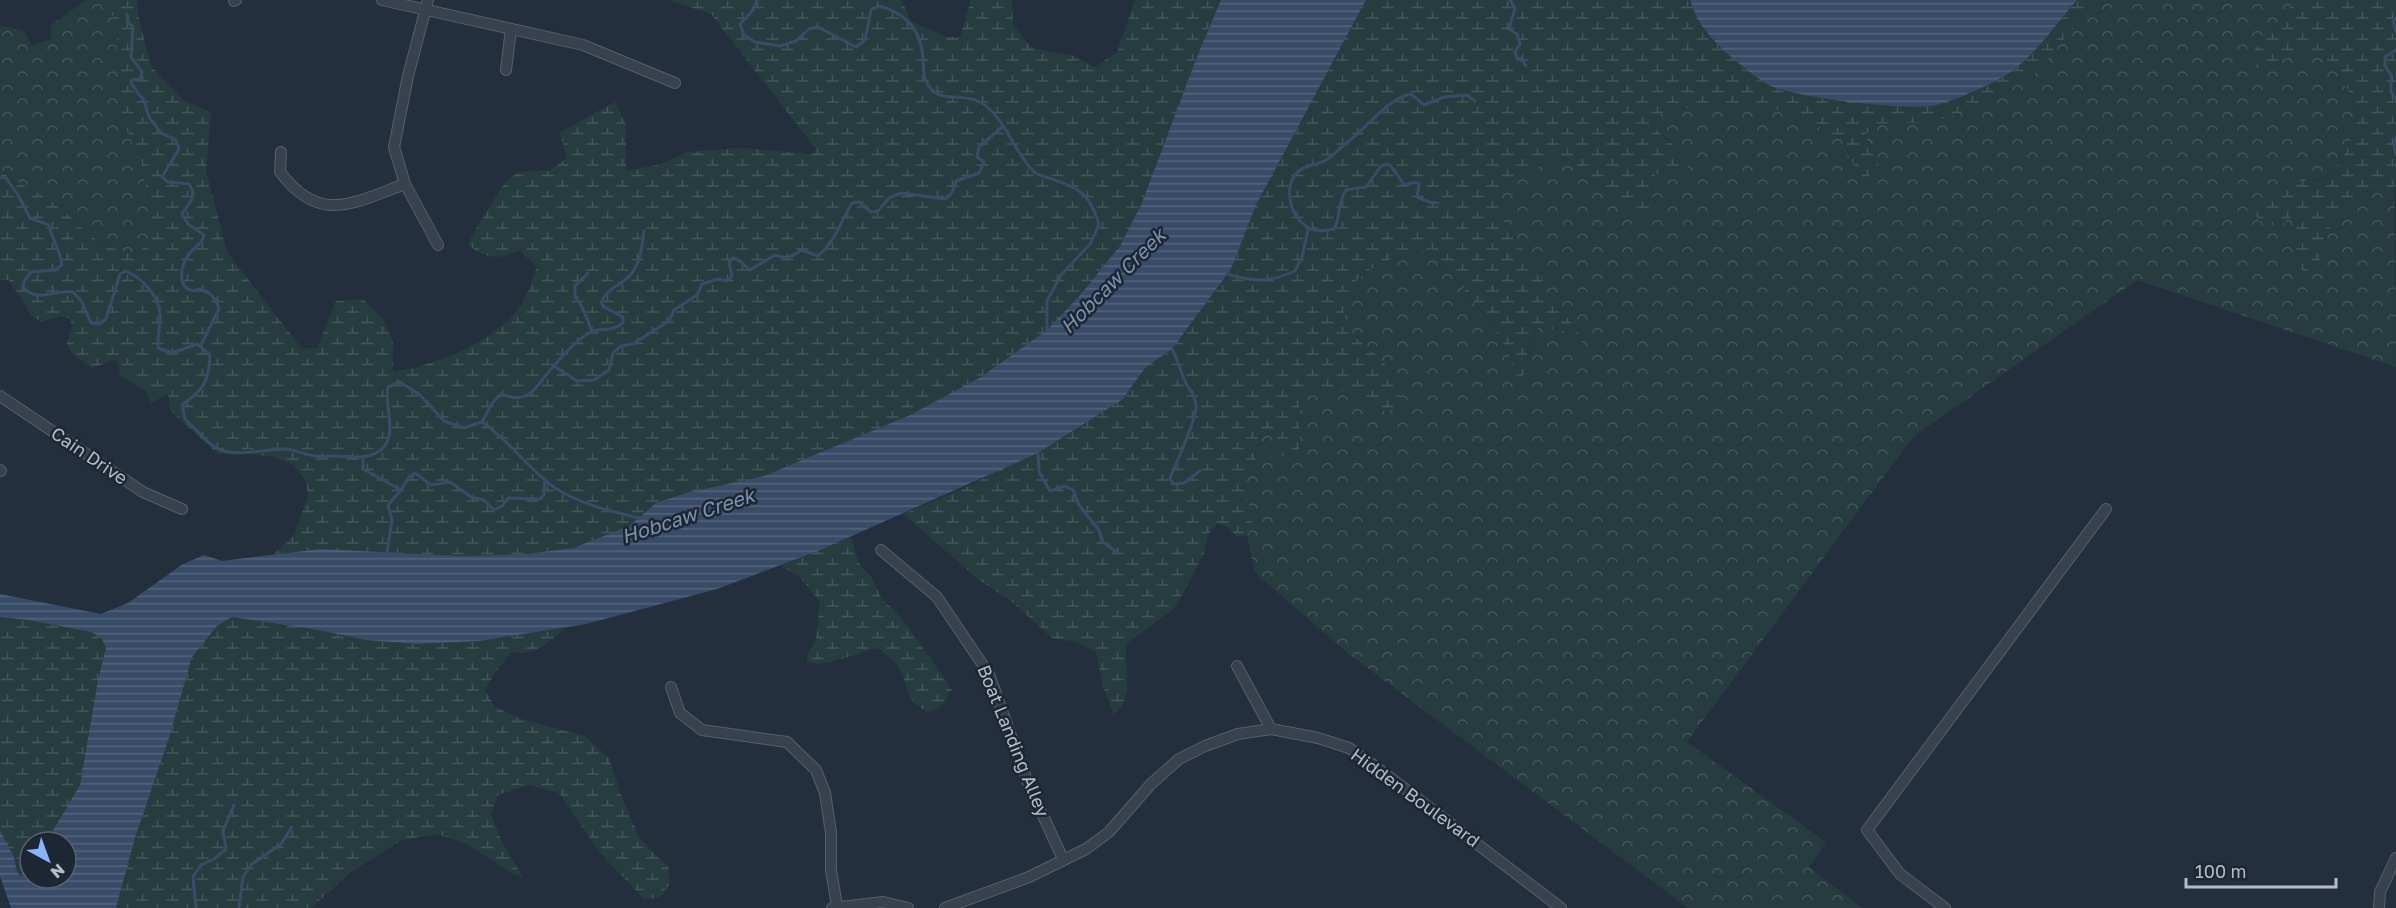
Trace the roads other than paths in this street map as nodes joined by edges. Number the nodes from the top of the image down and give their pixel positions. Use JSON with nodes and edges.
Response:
{"nodes":[{"id":1,"x":382,"y":0,"type":"edge"},
{"id":2,"x":427,"y":4,"type":"edge"},
{"id":3,"x":511,"y":29,"type":"junction"},
{"id":4,"x":506,"y":70,"type":"dead end"},
{"id":5,"x":675,"y":83,"type":"dead end"},
{"id":6,"x":281,"y":152,"type":"dead end"},
{"id":7,"x":405,"y":184,"type":"junction"},
{"id":8,"x":438,"y":245,"type":"dead end"},
{"id":9,"x":0,"y":396,"type":"edge"},
{"id":10,"x":182,"y":508,"type":"dead end"},
{"id":11,"x":2106,"y":509,"type":"dead end"},
{"id":12,"x":881,"y":550,"type":"dead end"},
{"id":13,"x":1237,"y":666,"type":"dead end"},
{"id":14,"x":671,"y":687,"type":"dead end"},
{"id":15,"x":1270,"y":729,"type":"junction"},
{"id":16,"x":2396,"y":858,"type":"edge"},
{"id":17,"x":1063,"y":859,"type":"junction"},
{"id":18,"x":834,"y":907,"type":"edge"},
{"id":19,"x":908,"y":908,"type":"edge"},
{"id":20,"x":945,"y":908,"type":"edge"},
{"id":21,"x":1561,"y":908,"type":"edge"},
{"id":22,"x":1945,"y":908,"type":"edge"},
{"id":23,"x":2379,"y":908,"type":"edge"}],
"edges":[{"from":1,"to":2,"type":"street"},
{"from":2,"to":3,"type":"street"},
{"from":2,"to":7,"type":"street"},
{"from":3,"to":4,"type":"street"},
{"from":3,"to":5,"type":"street"},
{"from":6,"to":7,"type":"street"},
{"from":7,"to":8,"type":"street"},
{"from":9,"to":10,"type":"street","name":"Cain Drive"},
{"from":11,"to":22,"type":"street"},
{"from":12,"to":17,"type":"street","name":"Boat Landing Alley"},
{"from":13,"to":15,"type":"street"},
{"from":14,"to":18,"type":"street"},
{"from":15,"to":17,"type":"street","name":"Hidden Boulevard"},
{"from":15,"to":21,"type":"street","name":"Hidden Boulevard"},
{"from":16,"to":23,"type":"street"},
{"from":17,"to":20,"type":"street","name":"Hidden Boulevard"},
{"from":18,"to":19,"type":"street"}]}
